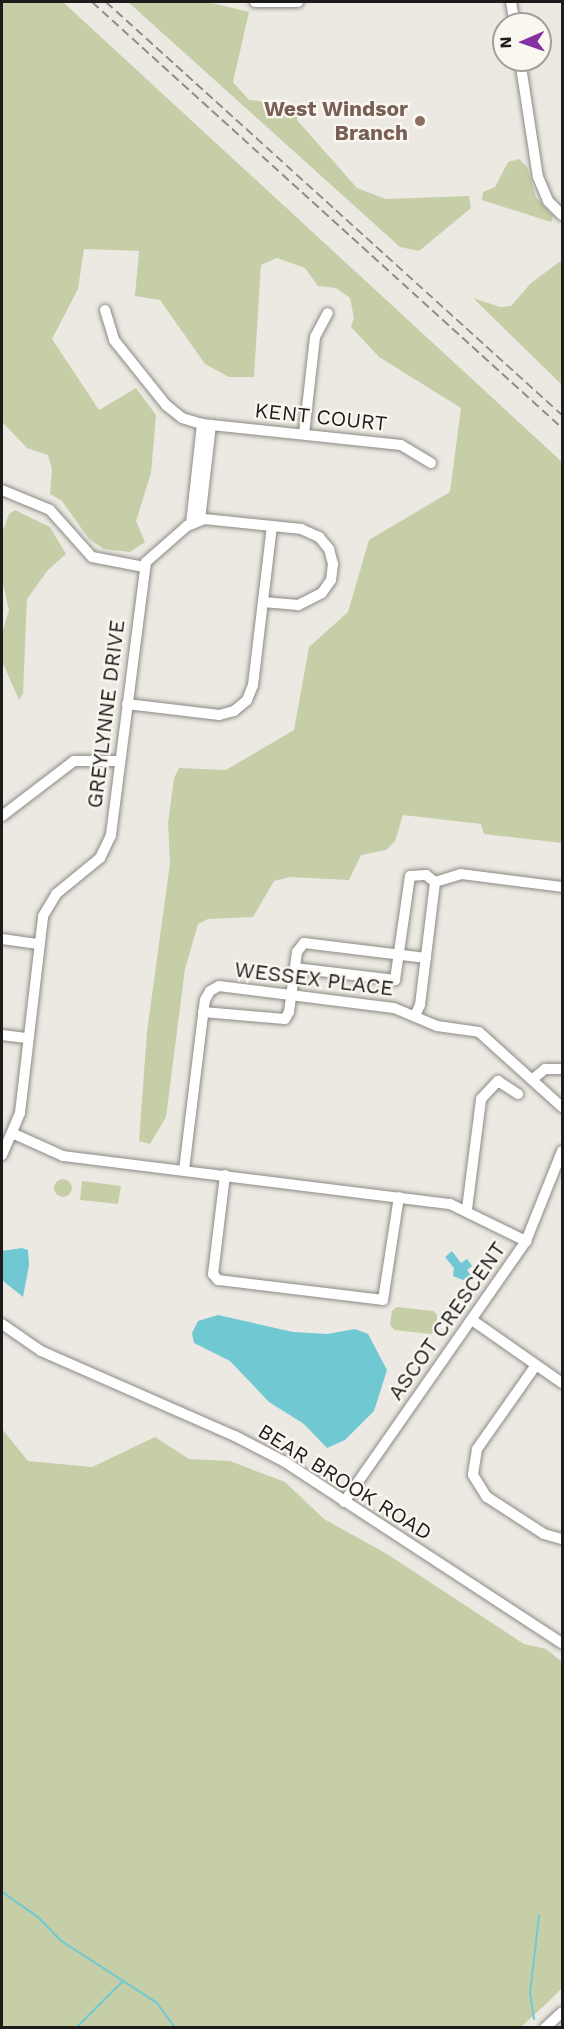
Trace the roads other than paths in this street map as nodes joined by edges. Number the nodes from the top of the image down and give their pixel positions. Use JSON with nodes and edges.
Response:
{"nodes":[{"id":1,"x":255,"y":2,"type":"edge"},
{"id":2,"x":298,"y":2,"type":"edge"},
{"id":3,"x":522,"y":72,"type":"edge"},
{"id":4,"x":562,"y":215,"type":"edge"},
{"id":5,"x":105,"y":310,"type":"dead end"},
{"id":6,"x":328,"y":313,"type":"dead end"},
{"id":7,"x":207,"y":424,"type":"junction"},
{"id":8,"x":304,"y":434,"type":"junction"},
{"id":9,"x":431,"y":463,"type":"dead end"},
{"id":10,"x":2,"y":490,"type":"edge"},
{"id":11,"x":196,"y":522,"type":"junction"},
{"id":12,"x":272,"y":526,"type":"junction"},
{"id":13,"x":144,"y":567,"type":"junction"},
{"id":14,"x":263,"y":602,"type":"junction"},
{"id":15,"x":127,"y":704,"type":"junction"},
{"id":16,"x":120,"y":761,"type":"junction"},
{"id":17,"x":2,"y":816,"type":"edge"},
{"id":18,"x":435,"y":882,"type":"junction"},
{"id":19,"x":562,"y":887,"type":"edge"},
{"id":20,"x":2,"y":939,"type":"edge"},
{"id":21,"x":39,"y":944,"type":"junction"},
{"id":22,"x":400,"y":954,"type":"junction"},
{"id":23,"x":426,"y":958,"type":"junction"},
{"id":24,"x":295,"y":968,"type":"junction"},
{"id":25,"x":291,"y":995,"type":"junction"},
{"id":26,"x":203,"y":1011,"type":"junction"},
{"id":27,"x":415,"y":1016,"type":"junction"},
{"id":28,"x":2,"y":1035,"type":"edge"},
{"id":29,"x":28,"y":1038,"type":"junction"},
{"id":30,"x":562,"y":1069,"type":"edge"},
{"id":31,"x":533,"y":1079,"type":"junction"},
{"id":32,"x":518,"y":1094,"type":"dead end"},
{"id":33,"x":562,"y":1107,"type":"edge"},
{"id":34,"x":12,"y":1133,"type":"junction"},
{"id":35,"x":562,"y":1151,"type":"edge"},
{"id":36,"x":2,"y":1155,"type":"edge"},
{"id":37,"x":184,"y":1170,"type":"junction"},
{"id":38,"x":225,"y":1175,"type":"junction"},
{"id":39,"x":399,"y":1197,"type":"junction"},
{"id":40,"x":467,"y":1209,"type":"junction"},
{"id":41,"x":526,"y":1241,"type":"junction"},
{"id":42,"x":472,"y":1320,"type":"junction"},
{"id":43,"x":2,"y":1324,"type":"edge"},
{"id":44,"x":536,"y":1365,"type":"junction"},
{"id":45,"x":562,"y":1383,"type":"edge"},
{"id":46,"x":344,"y":1502,"type":"junction"},
{"id":47,"x":562,"y":1539,"type":"edge"},
{"id":48,"x":562,"y":1642,"type":"edge"},
{"id":49,"x":562,"y":2012,"type":"edge"},
{"id":50,"x":545,"y":2028,"type":"edge"}],
"edges":[{"from":1,"to":2,"type":"street"},
{"from":3,"to":4,"type":"street"},
{"from":5,"to":7,"type":"street","name":"KENT COURT"},
{"from":6,"to":8,"type":"street"},
{"from":7,"to":8,"type":"street","name":"KENT COURT"},
{"from":7,"to":11,"type":"street"},
{"from":8,"to":9,"type":"street","name":"KENT COURT"},
{"from":10,"to":13,"type":"street"},
{"from":11,"to":12,"type":"street"},
{"from":11,"to":13,"type":"street"},
{"from":12,"to":14,"type":"street"},
{"from":12,"to":14,"type":"street"},
{"from":13,"to":15,"type":"street","name":"GREYLYNNE DRIVE"},
{"from":14,"to":15,"type":"street"},
{"from":15,"to":16,"type":"street","name":"GREYLYNNE DRIVE"},
{"from":16,"to":17,"type":"street"},
{"from":16,"to":21,"type":"street","name":"GREYLYNNE DRIVE"},
{"from":18,"to":19,"type":"street"},
{"from":18,"to":22,"type":"street"},
{"from":18,"to":23,"type":"street"},
{"from":20,"to":21,"type":"street"},
{"from":21,"to":29,"type":"street","name":"GREYLYNNE DRIVE"},
{"from":22,"to":23,"type":"street"},
{"from":22,"to":24,"type":"street"},
{"from":22,"to":24,"type":"street"},
{"from":23,"to":27,"type":"street"},
{"from":24,"to":25,"type":"street"},
{"from":25,"to":26,"type":"street","name":"WESSEX PLACE"},
{"from":25,"to":26,"type":"street"},
{"from":25,"to":27,"type":"street","name":"WESSEX PLACE"},
{"from":26,"to":37,"type":"street","name":"WESSEX PLACE"},
{"from":27,"to":31,"type":"street","name":"WESSEX PLACE"},
{"from":28,"to":29,"type":"street"},
{"from":29,"to":34,"type":"street","name":"GREYLYNNE DRIVE"},
{"from":30,"to":31,"type":"street"},
{"from":31,"to":33,"type":"street","name":"WESSEX PLACE"},
{"from":32,"to":40,"type":"street"},
{"from":34,"to":36,"type":"street","name":"GREYLYNNE DRIVE"},
{"from":34,"to":37,"type":"street"},
{"from":35,"to":41,"type":"street","name":"ASCOT CRESCENT"},
{"from":37,"to":38,"type":"street"},
{"from":38,"to":39,"type":"street"},
{"from":38,"to":39,"type":"street"},
{"from":39,"to":40,"type":"street"},
{"from":40,"to":41,"type":"street"},
{"from":41,"to":42,"type":"street","name":"ASCOT CRESCENT"},
{"from":42,"to":44,"type":"street"},
{"from":42,"to":46,"type":"street","name":"ASCOT CRESCENT"},
{"from":43,"to":46,"type":"street","name":"BEAR BROOK ROAD"},
{"from":44,"to":45,"type":"street"},
{"from":44,"to":47,"type":"street"},
{"from":46,"to":48,"type":"street","name":"BEAR BROOK ROAD"},
{"from":49,"to":50,"type":"street"}]}
